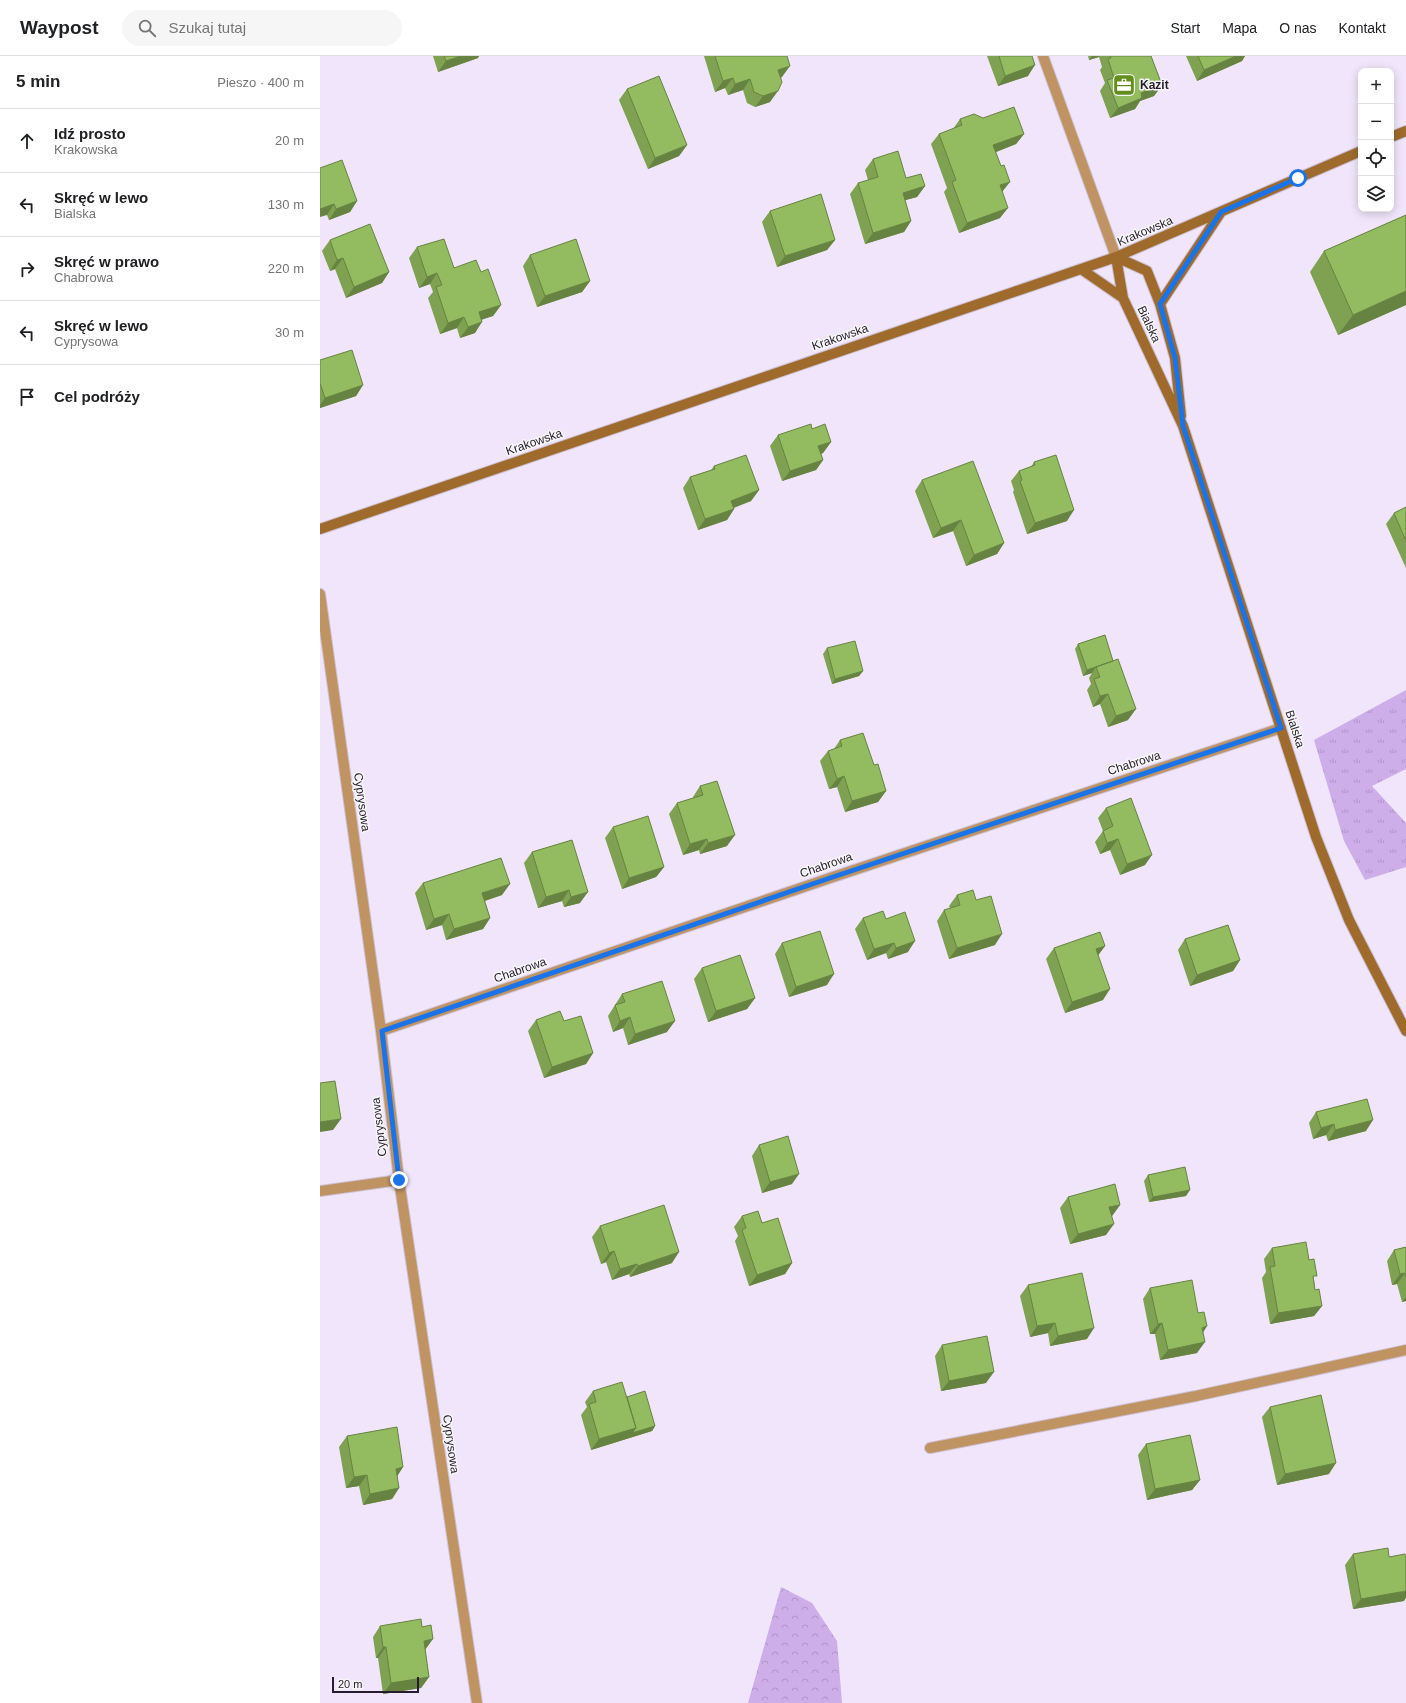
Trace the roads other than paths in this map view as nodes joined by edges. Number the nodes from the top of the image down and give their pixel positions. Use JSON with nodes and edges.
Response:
{"nodes":[{"id":1,"x":1043,"y":56,"type":"edge"},
{"id":2,"x":1406,"y":131,"type":"edge"},
{"id":3,"x":1394,"y":136,"type":"edge"},
{"id":4,"x":1358,"y":152,"type":"edge"},
{"id":5,"x":1221,"y":212,"type":"junction"},
{"id":6,"x":1116,"y":257,"type":"junction"},
{"id":7,"x":1081,"y":269,"type":"junction"},
{"id":8,"x":1123,"y":298,"type":"junction"},
{"id":9,"x":1160,"y":304,"type":"junction"},
{"id":10,"x":1183,"y":426,"type":"junction"},
{"id":11,"x":320,"y":529,"type":"edge"},
{"id":12,"x":320,"y":594,"type":"edge"},
{"id":13,"x":1281,"y":728,"type":"junction"},
{"id":14,"x":382,"y":1031,"type":"junction"},
{"id":15,"x":1406,"y":1031,"type":"edge"},
{"id":16,"x":399,"y":1180,"type":"junction"},
{"id":17,"x":320,"y":1191,"type":"edge"},
{"id":18,"x":1406,"y":1350,"type":"edge"},
{"id":19,"x":930,"y":1448,"type":"dead end"},
{"id":20,"x":476,"y":1703,"type":"edge"}],
"edges":[{"from":1,"to":6,"type":"street"},
{"from":2,"to":3,"type":"street"},
{"from":4,"to":5,"type":"street","name":"Krakowska"},
{"from":5,"to":6,"type":"street","name":"Krakowska"},
{"from":5,"to":9,"type":"street","name":"Bialska"},
{"from":6,"to":7,"type":"street","name":"Krakowska"},
{"from":6,"to":8,"type":"street","name":"Bialska"},
{"from":6,"to":9,"type":"street","name":"Bialska"},
{"from":7,"to":8,"type":"street","name":"Bialska"},
{"from":7,"to":11,"type":"street","name":"Krakowska"},
{"from":8,"to":10,"type":"street","name":"Bialska"},
{"from":9,"to":10,"type":"street","name":"Bialska"},
{"from":10,"to":13,"type":"street","name":"Bialska"},
{"from":12,"to":14,"type":"street","name":"Cyprysowa"},
{"from":13,"to":14,"type":"street","name":"Chabrowa"},
{"from":13,"to":15,"type":"street","name":"Bialska"},
{"from":14,"to":16,"type":"street","name":"Cyprysowa"},
{"from":16,"to":17,"type":"street"},
{"from":16,"to":20,"type":"street","name":"Cyprysowa"},
{"from":18,"to":19,"type":"street"}]}
